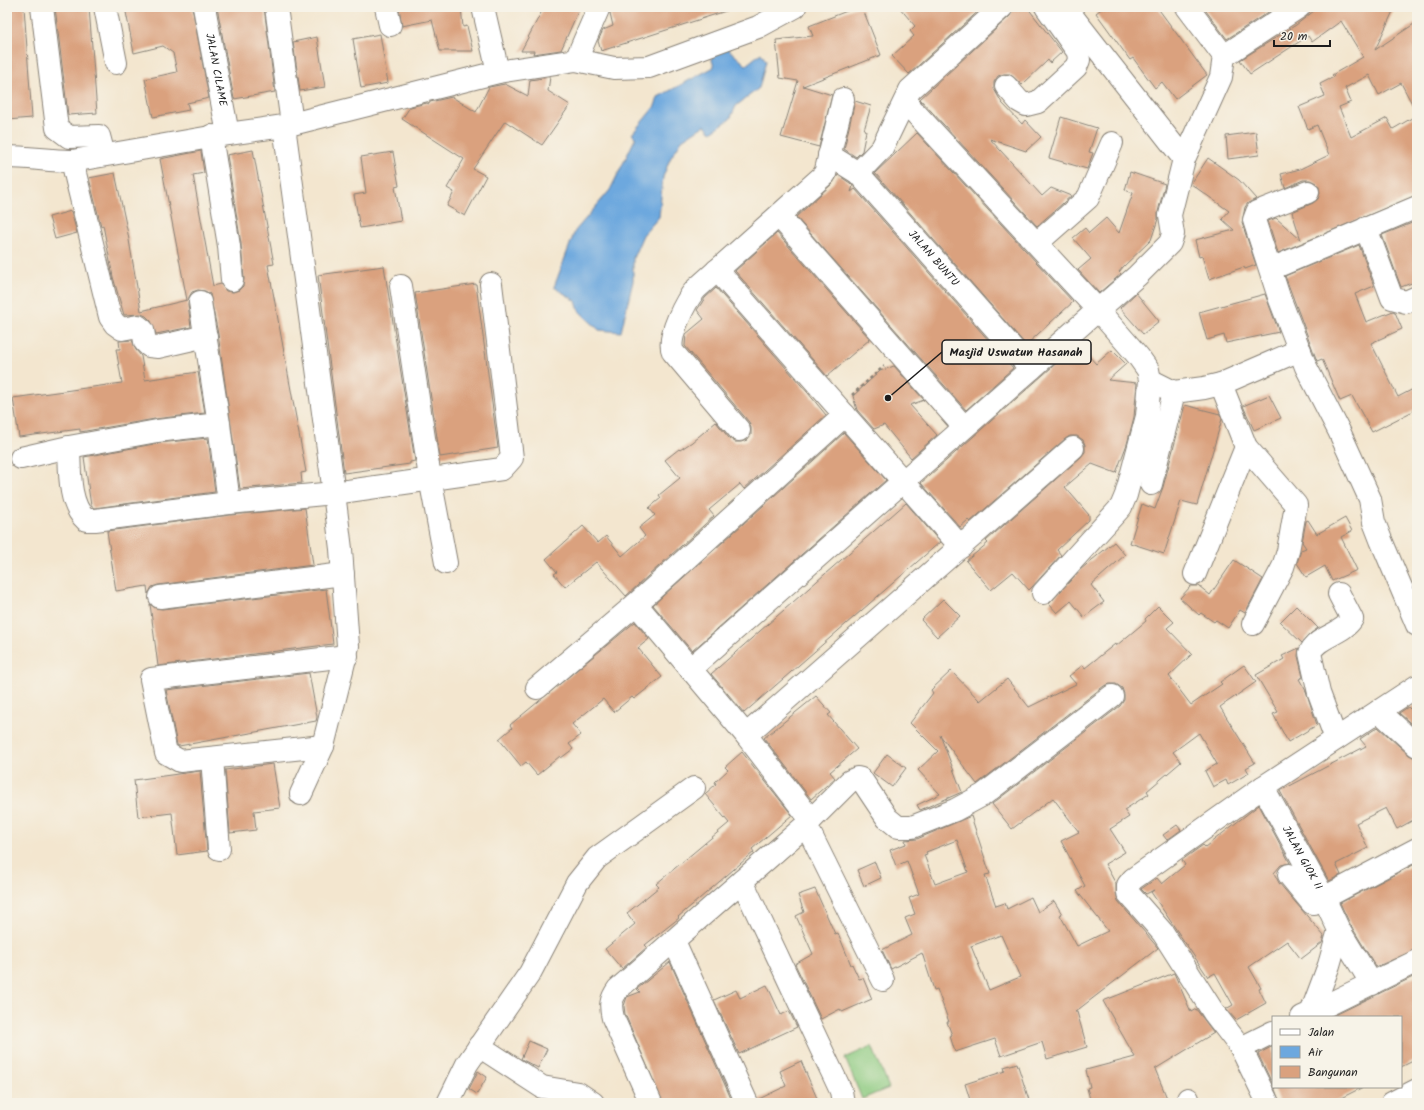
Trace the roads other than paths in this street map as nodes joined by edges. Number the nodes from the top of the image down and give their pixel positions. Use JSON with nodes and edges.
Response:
{"nodes":[{"id":1,"x":42,"y":7,"type":"edge"},
{"id":2,"x":105,"y":7,"type":"edge"},
{"id":3,"x":204,"y":7,"type":"edge"},
{"id":4,"x":276,"y":7,"type":"edge"},
{"id":5,"x":483,"y":7,"type":"edge"},
{"id":6,"x":599,"y":7,"type":"edge"},
{"id":7,"x":795,"y":7,"type":"edge"},
{"id":8,"x":1002,"y":7,"type":"edge"},
{"id":9,"x":1046,"y":7,"type":"edge"},
{"id":10,"x":1065,"y":7,"type":"edge"},
{"id":11,"x":1187,"y":7,"type":"edge"},
{"id":12,"x":1299,"y":7,"type":"edge"},
{"id":13,"x":1224,"y":56,"type":"junction"},
{"id":14,"x":576,"y":60,"type":"junction"},
{"id":15,"x":116,"y":63,"type":"dead end"},
{"id":16,"x":498,"y":72,"type":"junction"},
{"id":17,"x":1006,"y":86,"type":"dead end"},
{"id":18,"x":842,"y":99,"type":"dead end"},
{"id":19,"x":906,"y":100,"type":"junction"},
{"id":20,"x":288,"y":125,"type":"junction"},
{"id":21,"x":220,"y":135,"type":"junction"},
{"id":22,"x":1112,"y":143,"type":"dead end"},
{"id":23,"x":104,"y":155,"type":"junction"},
{"id":24,"x":829,"y":155,"type":"junction"},
{"id":25,"x":7,"y":157,"type":"edge"},
{"id":26,"x":1184,"y":159,"type":"junction"},
{"id":27,"x":72,"y":161,"type":"junction"},
{"id":28,"x":858,"y":173,"type":"junction"},
{"id":29,"x":1308,"y":192,"type":"dead end"},
{"id":30,"x":1417,"y":207,"type":"edge"},
{"id":31,"x":779,"y":216,"type":"junction"},
{"id":32,"x":1366,"y":228,"type":"junction"},
{"id":33,"x":1037,"y":243,"type":"junction"},
{"id":34,"x":1271,"y":269,"type":"junction"},
{"id":35,"x":717,"y":270,"type":"junction"},
{"id":36,"x":232,"y":280,"type":"dead end"},
{"id":37,"x":491,"y":284,"type":"dead end"},
{"id":38,"x":401,"y":286,"type":"dead end"},
{"id":39,"x":1417,"y":297,"type":"edge"},
{"id":40,"x":200,"y":302,"type":"dead end"},
{"id":41,"x":1098,"y":310,"type":"junction"},
{"id":42,"x":206,"y":336,"type":"junction"},
{"id":43,"x":1300,"y":350,"type":"junction"},
{"id":44,"x":1031,"y":369,"type":"junction"},
{"id":45,"x":1150,"y":380,"type":"junction"},
{"id":46,"x":1221,"y":384,"type":"junction"},
{"id":47,"x":1174,"y":392,"type":"junction"},
{"id":48,"x":842,"y":412,"type":"junction"},
{"id":49,"x":219,"y":424,"type":"junction"},
{"id":50,"x":964,"y":427,"type":"junction"},
{"id":51,"x":739,"y":430,"type":"dead end"},
{"id":52,"x":69,"y":447,"type":"junction"},
{"id":53,"x":1246,"y":447,"type":"junction"},
{"id":54,"x":1073,"y":448,"type":"dead end"},
{"id":55,"x":22,"y":458,"type":"dead end"},
{"id":56,"x":430,"y":478,"type":"junction"},
{"id":57,"x":903,"y":481,"type":"junction"},
{"id":58,"x":1151,"y":484,"type":"dead end"},
{"id":59,"x":334,"y":493,"type":"junction"},
{"id":60,"x":228,"y":503,"type":"junction"},
{"id":61,"x":961,"y":546,"type":"junction"},
{"id":62,"x":446,"y":563,"type":"dead end"},
{"id":63,"x":343,"y":574,"type":"junction"},
{"id":64,"x":1195,"y":574,"type":"dead end"},
{"id":65,"x":1042,"y":593,"type":"dead end"},
{"id":66,"x":1339,"y":594,"type":"dead end"},
{"id":67,"x":160,"y":597,"type":"dead end"},
{"id":68,"x":636,"y":604,"type":"junction"},
{"id":69,"x":1253,"y":624,"type":"dead end"},
{"id":70,"x":1417,"y":624,"type":"edge"},
{"id":71,"x":346,"y":656,"type":"junction"},
{"id":72,"x":690,"y":669,"type":"junction"},
{"id":73,"x":1417,"y":686,"type":"edge"},
{"id":74,"x":538,"y":688,"type":"dead end"},
{"id":75,"x":1112,"y":696,"type":"dead end"},
{"id":76,"x":1379,"y":711,"type":"junction"},
{"id":77,"x":746,"y":736,"type":"junction"},
{"id":78,"x":1336,"y":739,"type":"junction"},
{"id":79,"x":323,"y":746,"type":"junction"},
{"id":80,"x":1417,"y":746,"type":"edge"},
{"id":81,"x":212,"y":758,"type":"junction"},
{"id":82,"x":1263,"y":787,"type":"junction"},
{"id":83,"x":694,"y":788,"type":"dead end"},
{"id":84,"x":301,"y":794,"type":"dead end"},
{"id":85,"x":808,"y":822,"type":"junction"},
{"id":86,"x":219,"y":849,"type":"dead end"},
{"id":87,"x":1417,"y":849,"type":"edge"},
{"id":88,"x":1289,"y":875,"type":"dead end"},
{"id":89,"x":742,"y":881,"type":"junction"},
{"id":90,"x":1324,"y":898,"type":"junction"},
{"id":91,"x":1339,"y":930,"type":"junction"},
{"id":92,"x":674,"y":941,"type":"junction"},
{"id":93,"x":1417,"y":961,"type":"edge"},
{"id":94,"x":884,"y":980,"type":"dead end"},
{"id":95,"x":1372,"y":984,"type":"junction"},
{"id":96,"x":1307,"y":1015,"type":"edge"},
{"id":97,"x":1272,"y":1032,"type":"edge"},
{"id":98,"x":479,"y":1046,"type":"junction"},
{"id":99,"x":1241,"y":1048,"type":"junction"},
{"id":100,"x":1417,"y":1090,"type":"edge"},
{"id":101,"x":448,"y":1103,"type":"edge"},
{"id":102,"x":593,"y":1103,"type":"edge"},
{"id":103,"x":652,"y":1103,"type":"edge"},
{"id":104,"x":748,"y":1103,"type":"edge"},
{"id":105,"x":843,"y":1103,"type":"edge"},
{"id":106,"x":1268,"y":1103,"type":"edge"},
{"id":107,"x":1392,"y":1103,"type":"edge"}],
"edges":[{"from":1,"to":23,"type":"street"},
{"from":2,"to":15,"type":"street"},
{"from":3,"to":21,"type":"street","name":"JALAN CILAME"},
{"from":4,"to":20,"type":"street"},
{"from":5,"to":16,"type":"street"},
{"from":6,"to":14,"type":"street"},
{"from":7,"to":14,"type":"street"},
{"from":8,"to":19,"type":"street"},
{"from":9,"to":17,"type":"street"},
{"from":10,"to":26,"type":"street"},
{"from":11,"to":13,"type":"street"},
{"from":12,"to":13,"type":"street"},
{"from":13,"to":26,"type":"street"},
{"from":14,"to":16,"type":"street"},
{"from":16,"to":20,"type":"street"},
{"from":18,"to":24,"type":"street"},
{"from":19,"to":28,"type":"street"},
{"from":19,"to":33,"type":"street"},
{"from":20,"to":21,"type":"street"},
{"from":20,"to":59,"type":"street"},
{"from":21,"to":23,"type":"street"},
{"from":21,"to":36,"type":"street","name":"JALAN CILAME"},
{"from":22,"to":33,"type":"street"},
{"from":23,"to":27,"type":"street"},
{"from":24,"to":28,"type":"street","name":"JALAN BUNTU"},
{"from":24,"to":31,"type":"street"},
{"from":25,"to":27,"type":"street"},
{"from":26,"to":41,"type":"street"},
{"from":27,"to":42,"type":"street"},
{"from":28,"to":44,"type":"street","name":"JALAN BUNTU"},
{"from":29,"to":34,"type":"street"},
{"from":30,"to":32,"type":"street"},
{"from":31,"to":35,"type":"street"},
{"from":31,"to":50,"type":"street"},
{"from":32,"to":34,"type":"street"},
{"from":32,"to":39,"type":"street"},
{"from":33,"to":41,"type":"street"},
{"from":34,"to":43,"type":"street"},
{"from":35,"to":48,"type":"street"},
{"from":35,"to":51,"type":"street"},
{"from":37,"to":56,"type":"street"},
{"from":38,"to":56,"type":"street"},
{"from":40,"to":42,"type":"street"},
{"from":41,"to":44,"type":"street"},
{"from":41,"to":45,"type":"street"},
{"from":42,"to":49,"type":"street"},
{"from":43,"to":46,"type":"street"},
{"from":43,"to":70,"type":"street"},
{"from":44,"to":50,"type":"street"},
{"from":45,"to":47,"type":"street"},
{"from":45,"to":65,"type":"street"},
{"from":46,"to":47,"type":"street"},
{"from":46,"to":53,"type":"street"},
{"from":47,"to":58,"type":"street"},
{"from":48,"to":57,"type":"street"},
{"from":48,"to":68,"type":"street"},
{"from":49,"to":52,"type":"street"},
{"from":49,"to":60,"type":"street"},
{"from":50,"to":57,"type":"street"},
{"from":52,"to":55,"type":"street"},
{"from":52,"to":60,"type":"street"},
{"from":53,"to":64,"type":"street"},
{"from":53,"to":69,"type":"street"},
{"from":54,"to":61,"type":"street"},
{"from":56,"to":59,"type":"street"},
{"from":56,"to":62,"type":"street"},
{"from":57,"to":61,"type":"street"},
{"from":57,"to":72,"type":"street"},
{"from":59,"to":60,"type":"street"},
{"from":59,"to":63,"type":"street"},
{"from":61,"to":77,"type":"street"},
{"from":63,"to":67,"type":"street"},
{"from":63,"to":71,"type":"street"},
{"from":66,"to":78,"type":"street"},
{"from":68,"to":72,"type":"street"},
{"from":68,"to":74,"type":"street"},
{"from":71,"to":79,"type":"street"},
{"from":71,"to":81,"type":"street"},
{"from":72,"to":77,"type":"street"},
{"from":73,"to":76,"type":"street"},
{"from":75,"to":85,"type":"street"},
{"from":76,"to":78,"type":"street"},
{"from":76,"to":80,"type":"street"},
{"from":77,"to":85,"type":"street"},
{"from":78,"to":82,"type":"street"},
{"from":79,"to":81,"type":"street"},
{"from":79,"to":84,"type":"street"},
{"from":81,"to":86,"type":"street"},
{"from":82,"to":90,"type":"street","name":"JALAN GIOK II"},
{"from":82,"to":99,"type":"street"},
{"from":83,"to":98,"type":"street"},
{"from":85,"to":89,"type":"street"},
{"from":85,"to":94,"type":"street"},
{"from":87,"to":90,"type":"street"},
{"from":88,"to":90,"type":"street"},
{"from":89,"to":92,"type":"street"},
{"from":89,"to":105,"type":"street"},
{"from":90,"to":91,"type":"street","name":"JALAN GIOK II"},
{"from":91,"to":95,"type":"street","name":"JALAN GIOK II"},
{"from":91,"to":96,"type":"street"},
{"from":92,"to":103,"type":"street"},
{"from":92,"to":104,"type":"street"},
{"from":93,"to":95,"type":"street"},
{"from":95,"to":96,"type":"street"},
{"from":97,"to":99,"type":"street"},
{"from":98,"to":101,"type":"street"},
{"from":98,"to":102,"type":"street"},
{"from":99,"to":106,"type":"street"},
{"from":100,"to":107,"type":"street"}]}
